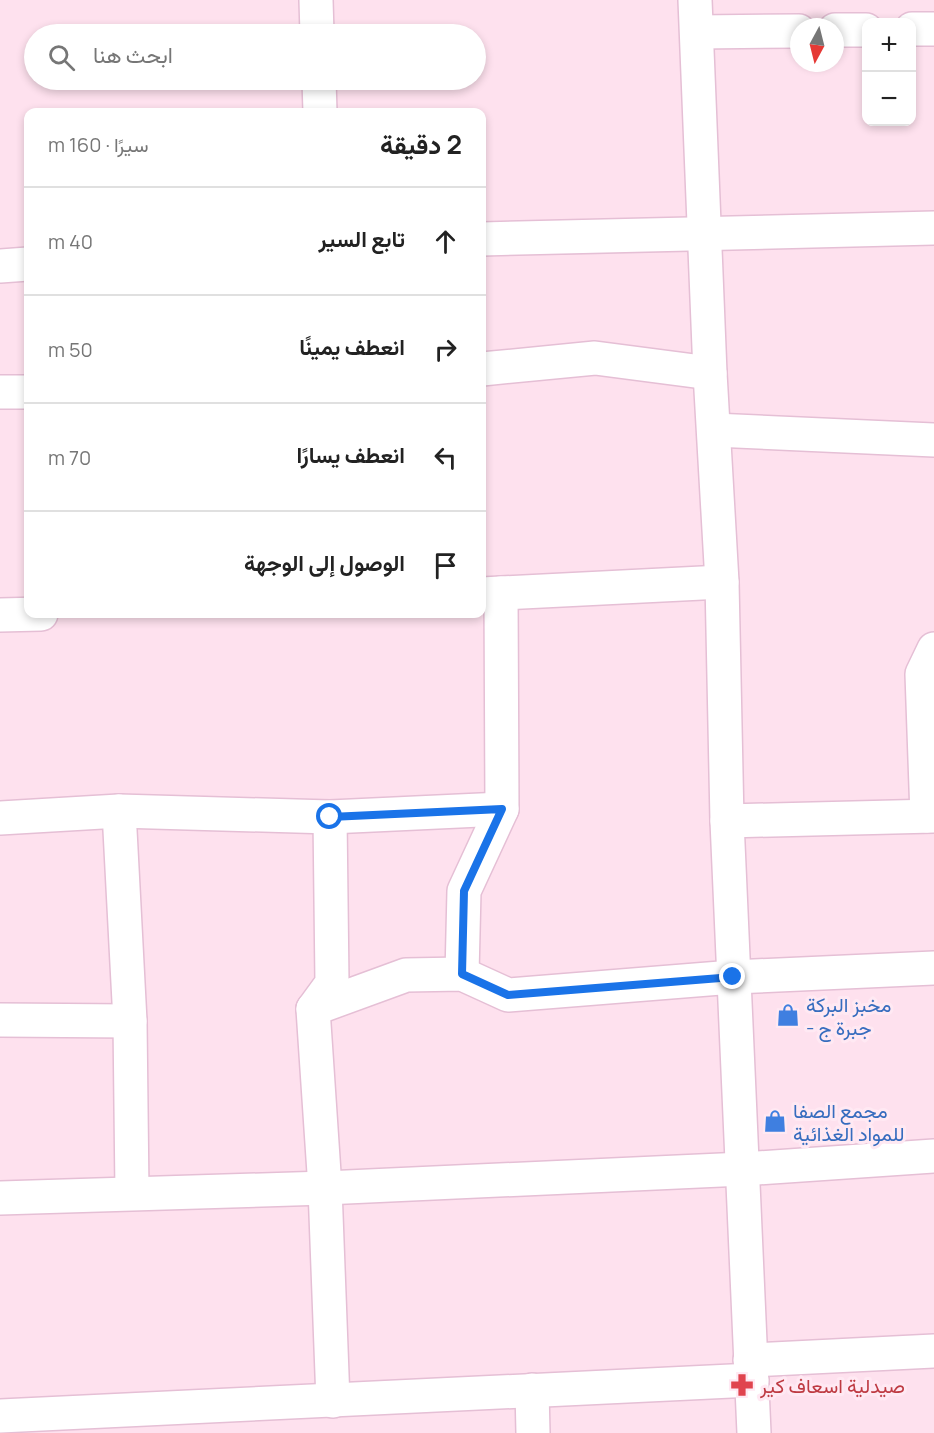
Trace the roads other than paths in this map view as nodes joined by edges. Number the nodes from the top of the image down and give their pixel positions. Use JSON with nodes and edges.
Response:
{"nodes":[{"id":1,"x":316,"y":0,"type":"edge"},
{"id":2,"x":695,"y":0,"type":"edge"},
{"id":3,"x":317,"y":24,"type":"edge"},
{"id":4,"x":916,"y":29,"type":"edge"},
{"id":5,"x":934,"y":29,"type":"edge"},
{"id":6,"x":844,"y":30,"type":"edge"},
{"id":7,"x":862,"y":30,"type":"edge"},
{"id":8,"x":790,"y":31,"type":"edge"},
{"id":9,"x":697,"y":32,"type":"junction"},
{"id":10,"x":319,"y":90,"type":"edge"},
{"id":11,"x":320,"y":108,"type":"edge"},
{"id":12,"x":934,"y":228,"type":"edge"},
{"id":13,"x":705,"y":233,"type":"junction"},
{"id":14,"x":486,"y":239,"type":"edge"},
{"id":15,"x":24,"y":264,"type":"edge"},
{"id":16,"x":0,"y":266,"type":"edge"},
{"id":17,"x":486,"y":369,"type":"edge"},
{"id":18,"x":710,"y":373,"type":"junction"},
{"id":19,"x":0,"y":392,"type":"edge"},
{"id":20,"x":24,"y":392,"type":"edge"},
{"id":21,"x":714,"y":430,"type":"junction"},
{"id":22,"x":934,"y":440,"type":"edge"},
{"id":23,"x":722,"y":582,"type":"junction"},
{"id":24,"x":491,"y":594,"type":"edge"},
{"id":25,"x":24,"y":614,"type":"edge"},
{"id":26,"x":0,"y":615,"type":"edge"},
{"id":27,"x":934,"y":649,"type":"edge"},
{"id":28,"x":502,"y":809,"type":"junction"},
{"id":29,"x":119,"y":811,"type":"junction"},
{"id":30,"x":931,"y":816,"type":"edge"},
{"id":31,"x":330,"y":817,"type":"junction"},
{"id":32,"x":0,"y":818,"type":"edge"},
{"id":33,"x":728,"y":821,"type":"junction"},
{"id":34,"x":934,"y":968,"type":"edge"},
{"id":35,"x":462,"y":974,"type":"junction"},
{"id":36,"x":733,"y":977,"type":"junction"},
{"id":37,"x":313,"y":1009,"type":"junction"},
{"id":38,"x":0,"y":1020,"type":"edge"},
{"id":39,"x":130,"y":1021,"type":"junction"},
{"id":40,"x":934,"y":1156,"type":"edge"},
{"id":41,"x":743,"y":1169,"type":"junction"},
{"id":42,"x":325,"y":1188,"type":"junction"},
{"id":43,"x":132,"y":1193,"type":"junction"},
{"id":44,"x":0,"y":1198,"type":"edge"},
{"id":45,"x":934,"y":1351,"type":"edge"},
{"id":46,"x":751,"y":1370,"type":"junction"},
{"id":47,"x":532,"y":1390,"type":"junction"},
{"id":48,"x":333,"y":1401,"type":"junction"},
{"id":49,"x":0,"y":1416,"type":"edge"},
{"id":50,"x":533,"y":1433,"type":"edge"},
{"id":51,"x":754,"y":1433,"type":"edge"}],
"edges":[{"from":1,"to":3,"type":"street"},
{"from":2,"to":9,"type":"street"},
{"from":4,"to":5,"type":"street"},
{"from":6,"to":7,"type":"street"},
{"from":8,"to":9,"type":"street"},
{"from":9,"to":13,"type":"street"},
{"from":10,"to":11,"type":"street"},
{"from":12,"to":13,"type":"street"},
{"from":13,"to":14,"type":"street"},
{"from":13,"to":18,"type":"street"},
{"from":15,"to":16,"type":"street"},
{"from":17,"to":18,"type":"street"},
{"from":18,"to":21,"type":"street"},
{"from":19,"to":20,"type":"street"},
{"from":21,"to":22,"type":"street"},
{"from":21,"to":23,"type":"street"},
{"from":23,"to":24,"type":"street"},
{"from":23,"to":33,"type":"street"},
{"from":24,"to":28,"type":"street"},
{"from":25,"to":26,"type":"street"},
{"from":27,"to":30,"type":"street"},
{"from":28,"to":31,"type":"street"},
{"from":28,"to":35,"type":"street"},
{"from":29,"to":31,"type":"street"},
{"from":29,"to":32,"type":"street"},
{"from":29,"to":39,"type":"street"},
{"from":30,"to":33,"type":"street"},
{"from":31,"to":37,"type":"street"},
{"from":33,"to":36,"type":"street"},
{"from":34,"to":36,"type":"street"},
{"from":35,"to":36,"type":"street"},
{"from":35,"to":37,"type":"street"},
{"from":36,"to":41,"type":"street"},
{"from":37,"to":42,"type":"street"},
{"from":38,"to":39,"type":"street"},
{"from":39,"to":43,"type":"street"},
{"from":40,"to":41,"type":"street"},
{"from":41,"to":42,"type":"street"},
{"from":41,"to":46,"type":"street"},
{"from":42,"to":43,"type":"street"},
{"from":42,"to":48,"type":"street"},
{"from":43,"to":44,"type":"street"},
{"from":45,"to":46,"type":"street"},
{"from":46,"to":47,"type":"street"},
{"from":46,"to":51,"type":"street"},
{"from":47,"to":48,"type":"street"},
{"from":47,"to":50,"type":"street"},
{"from":48,"to":49,"type":"street"}]}
